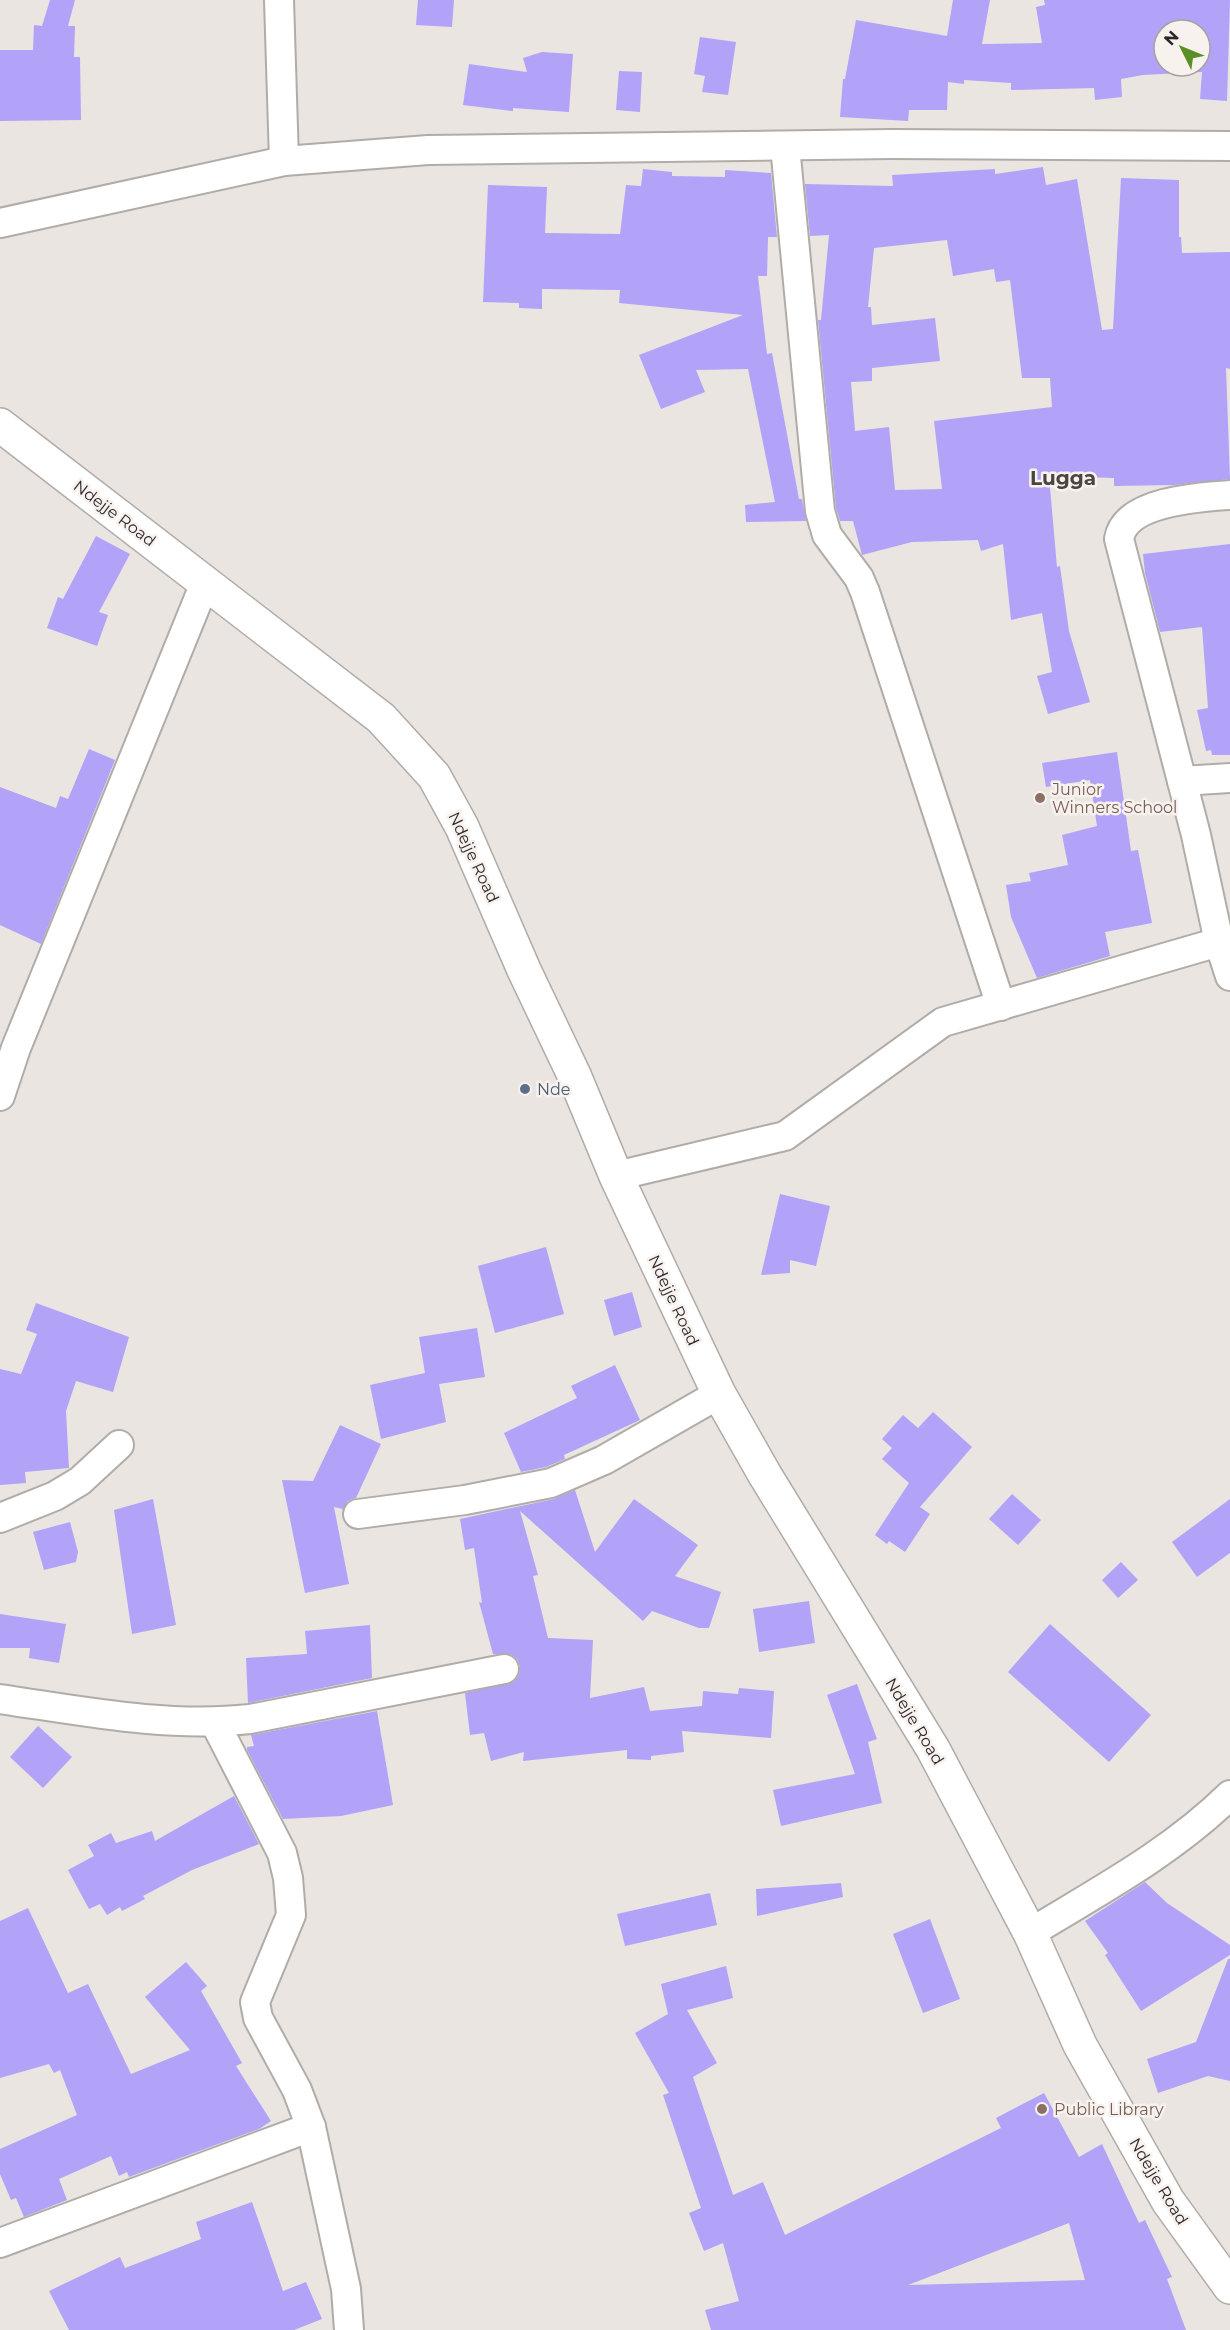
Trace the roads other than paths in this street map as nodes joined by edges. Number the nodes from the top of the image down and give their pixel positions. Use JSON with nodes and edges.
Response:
{"nodes":[{"id":1,"x":279,"y":0,"type":"edge"},
{"id":2,"x":785,"y":146,"type":"junction"},
{"id":3,"x":1230,"y":146,"type":"edge"},
{"id":4,"x":284,"y":161,"type":"junction"},
{"id":5,"x":0,"y":223,"type":"edge"},
{"id":6,"x":0,"y":425,"type":"edge"},
{"id":7,"x":1230,"y":495,"type":"edge"},
{"id":8,"x":206,"y":582,"type":"junction"},
{"id":9,"x":1230,"y":778,"type":"edge"},
{"id":10,"x":1182,"y":781,"type":"junction"},
{"id":11,"x":1219,"y":942,"type":"junction"},
{"id":12,"x":1230,"y":976,"type":"edge"},
{"id":13,"x":1001,"y":1006,"type":"junction"},
{"id":14,"x":0,"y":1096,"type":"edge"},
{"id":15,"x":616,"y":1176,"type":"junction"},
{"id":16,"x":719,"y":1394,"type":"junction"},
{"id":17,"x":119,"y":1445,"type":"dead end"},
{"id":18,"x":358,"y":1514,"type":"dead end"},
{"id":19,"x":0,"y":1518,"type":"edge"},
{"id":20,"x":504,"y":1669,"type":"dead end"},
{"id":21,"x":0,"y":1699,"type":"edge"},
{"id":22,"x":214,"y":1723,"type":"junction"},
{"id":23,"x":1230,"y":1795,"type":"edge"},
{"id":24,"x":1030,"y":1933,"type":"junction"},
{"id":25,"x":311,"y":2127,"type":"junction"},
{"id":26,"x":0,"y":2243,"type":"edge"},
{"id":27,"x":1230,"y":2287,"type":"edge"},
{"id":28,"x":349,"y":2330,"type":"edge"}],
"edges":[{"from":1,"to":4,"type":"street"},
{"from":2,"to":3,"type":"street"},
{"from":2,"to":4,"type":"street"},
{"from":2,"to":13,"type":"street"},
{"from":4,"to":5,"type":"street"},
{"from":6,"to":8,"type":"street","name":"Ndejje Road"},
{"from":7,"to":10,"type":"street"},
{"from":8,"to":14,"type":"street"},
{"from":8,"to":15,"type":"street","name":"Ndejje Road"},
{"from":9,"to":10,"type":"street"},
{"from":10,"to":11,"type":"street"},
{"from":11,"to":12,"type":"street"},
{"from":11,"to":13,"type":"street"},
{"from":13,"to":15,"type":"street"},
{"from":15,"to":16,"type":"street","name":"Ndejje Road"},
{"from":16,"to":18,"type":"street"},
{"from":16,"to":24,"type":"street","name":"Ndejje Road"},
{"from":17,"to":19,"type":"street"},
{"from":20,"to":22,"type":"street"},
{"from":21,"to":22,"type":"street"},
{"from":22,"to":25,"type":"street"},
{"from":23,"to":24,"type":"street"},
{"from":24,"to":27,"type":"street","name":"Ndejje Road"},
{"from":25,"to":26,"type":"street"},
{"from":25,"to":28,"type":"street"}]}
